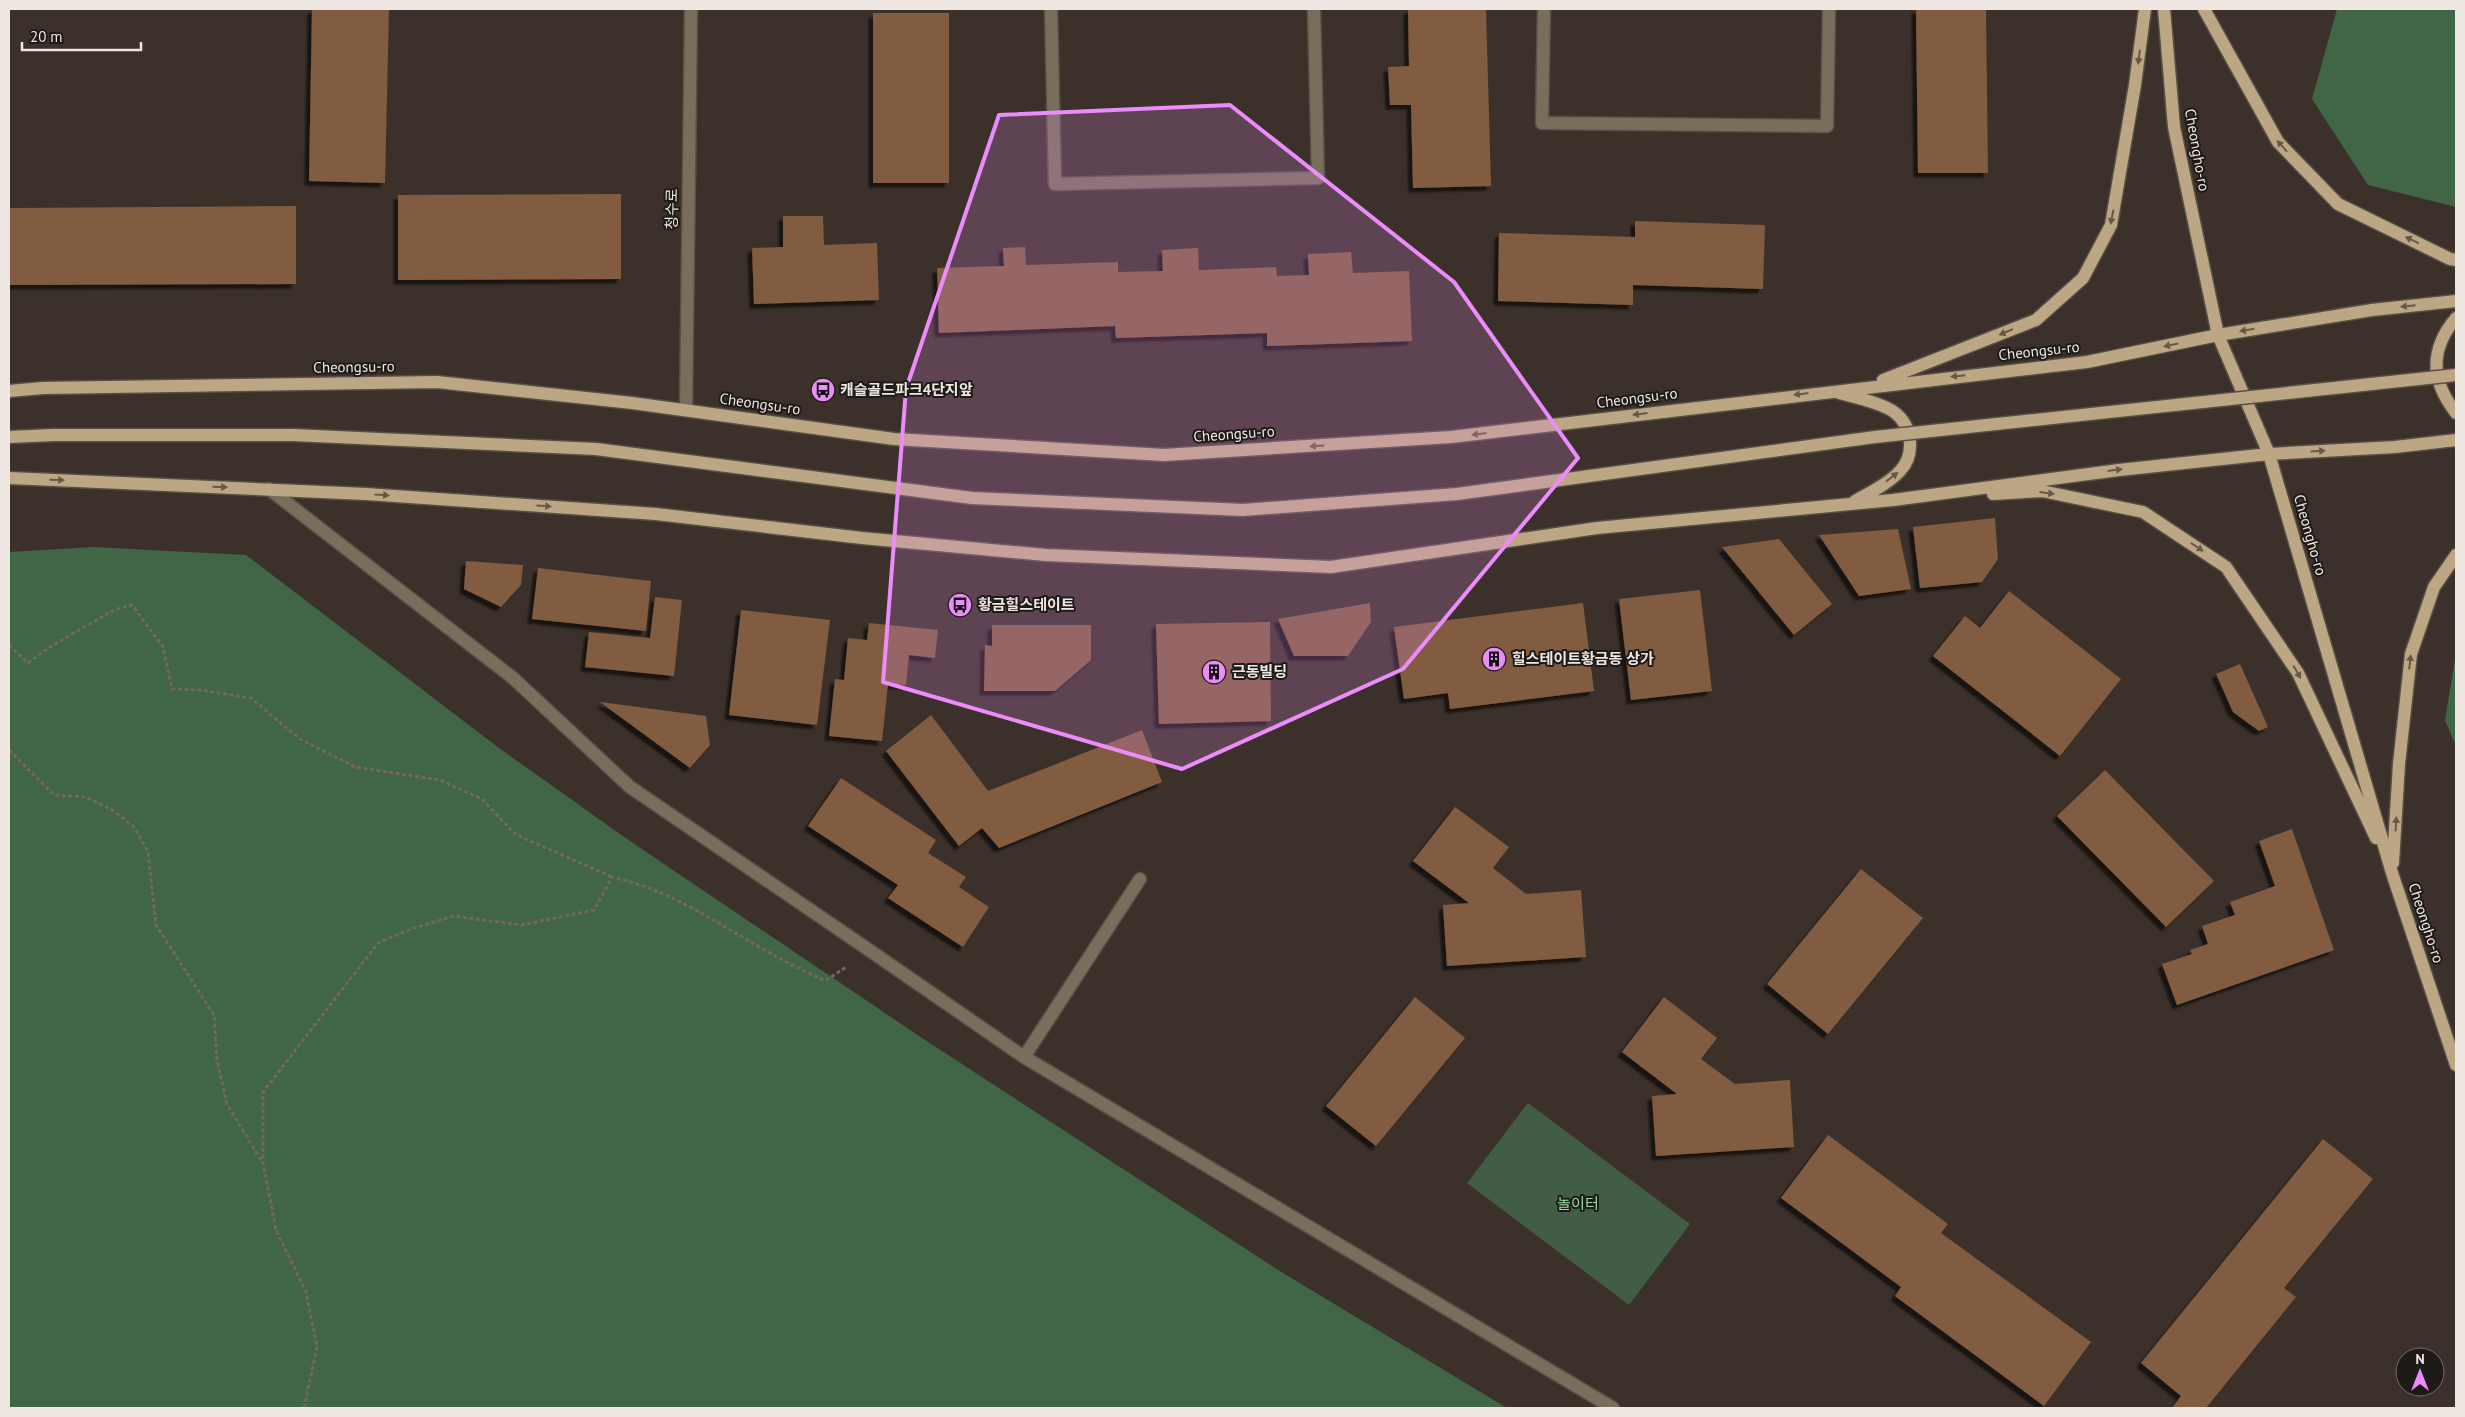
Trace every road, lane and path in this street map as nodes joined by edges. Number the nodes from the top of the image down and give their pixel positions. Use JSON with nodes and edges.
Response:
{"nodes":[{"id":1,"x":691,"y":9,"type":"edge"},
{"id":2,"x":1051,"y":9,"type":"edge"},
{"id":3,"x":1314,"y":9,"type":"edge"},
{"id":4,"x":1544,"y":9,"type":"edge"},
{"id":5,"x":1829,"y":9,"type":"edge"},
{"id":6,"x":2145,"y":9,"type":"edge"},
{"id":7,"x":2164,"y":9,"type":"edge"},
{"id":8,"x":2204,"y":9,"type":"edge"},
{"id":9,"x":2456,"y":260,"type":"edge"},
{"id":10,"x":2456,"y":301,"type":"edge"},
{"id":11,"x":2456,"y":318,"type":"edge"},
{"id":12,"x":2218,"y":335,"type":"junction"},
{"id":13,"x":2456,"y":375,"type":"edge"},
{"id":14,"x":1867,"y":386,"type":"junction"},
{"id":15,"x":9,"y":391,"type":"edge"},
{"id":16,"x":1828,"y":391,"type":"junction"},
{"id":17,"x":686,"y":410,"type":"junction"},
{"id":18,"x":2456,"y":413,"type":"edge"},
{"id":19,"x":9,"y":437,"type":"edge"},
{"id":20,"x":2456,"y":440,"type":"edge"},
{"id":21,"x":2270,"y":454,"type":"junction"},
{"id":22,"x":9,"y":478,"type":"edge"},
{"id":23,"x":269,"y":489,"type":"junction"},
{"id":24,"x":1893,"y":500,"type":"junction"},
{"id":25,"x":1850,"y":503,"type":"junction"},
{"id":26,"x":2456,"y":555,"type":"edge"},
{"id":27,"x":9,"y":645,"type":"edge"},
{"id":28,"x":9,"y":750,"type":"edge"},
{"id":29,"x":2392,"y":873,"type":"junction"},
{"id":30,"x":612,"y":877,"type":"junction"},
{"id":31,"x":1140,"y":879,"type":"dead end"},
{"id":32,"x":868,"y":950,"type":"junction"},
{"id":33,"x":1024,"y":1057,"type":"junction"},
{"id":34,"x":2456,"y":1062,"type":"edge"},
{"id":35,"x":263,"y":1163,"type":"junction"},
{"id":36,"x":304,"y":1408,"type":"edge"},
{"id":37,"x":1613,"y":1408,"type":"edge"}],
"edges":[{"from":1,"to":17,"type":"street","name":"청수로"},
{"from":2,"to":3,"type":"street"},
{"from":4,"to":5,"type":"street"},
{"from":6,"to":14,"type":"main road","one_way":true},
{"from":7,"to":12,"type":"main road","name":"Cheongho-ro"},
{"from":9,"to":8,"type":"main road","one_way":true},
{"from":10,"to":12,"type":"main road","name":"Cheongsu-ro","one_way":true},
{"from":11,"to":18,"type":"main road"},
{"from":12,"to":14,"type":"main road","name":"Cheongsu-ro","one_way":true},
{"from":12,"to":21,"type":"main road","name":"Cheongho-ro"},
{"from":13,"to":19,"type":"main road","bridge":true},
{"from":14,"to":16,"type":"main road","name":"Cheongsu-ro"},
{"from":15,"to":17,"type":"main road","name":"Cheongsu-ro"},
{"from":16,"to":17,"type":"main road","name":"Cheongsu-ro","one_way":true},
{"from":25,"to":16,"type":"main road","one_way":true},
{"from":21,"to":20,"type":"main road","one_way":true},
{"from":24,"to":21,"type":"main road","one_way":true},
{"from":21,"to":29,"type":"main road","name":"Cheongho-ro"},
{"from":22,"to":23,"type":"main road","one_way":true},
{"from":23,"to":25,"type":"main road","one_way":true},
{"from":23,"to":32,"type":"street"},
{"from":24,"to":25,"type":"main road"},
{"from":24,"to":29,"type":"main road","one_way":true},
{"from":29,"to":26,"type":"main road","one_way":true},
{"from":27,"to":30,"type":"path"},
{"from":28,"to":35,"type":"path"},
{"from":29,"to":34,"type":"main road","name":"Cheongho-ro"},
{"from":30,"to":32,"type":"path"},
{"from":30,"to":35,"type":"path"},
{"from":31,"to":33,"type":"street"},
{"from":32,"to":33,"type":"street"},
{"from":33,"to":37,"type":"street"},
{"from":35,"to":36,"type":"path"}]}
